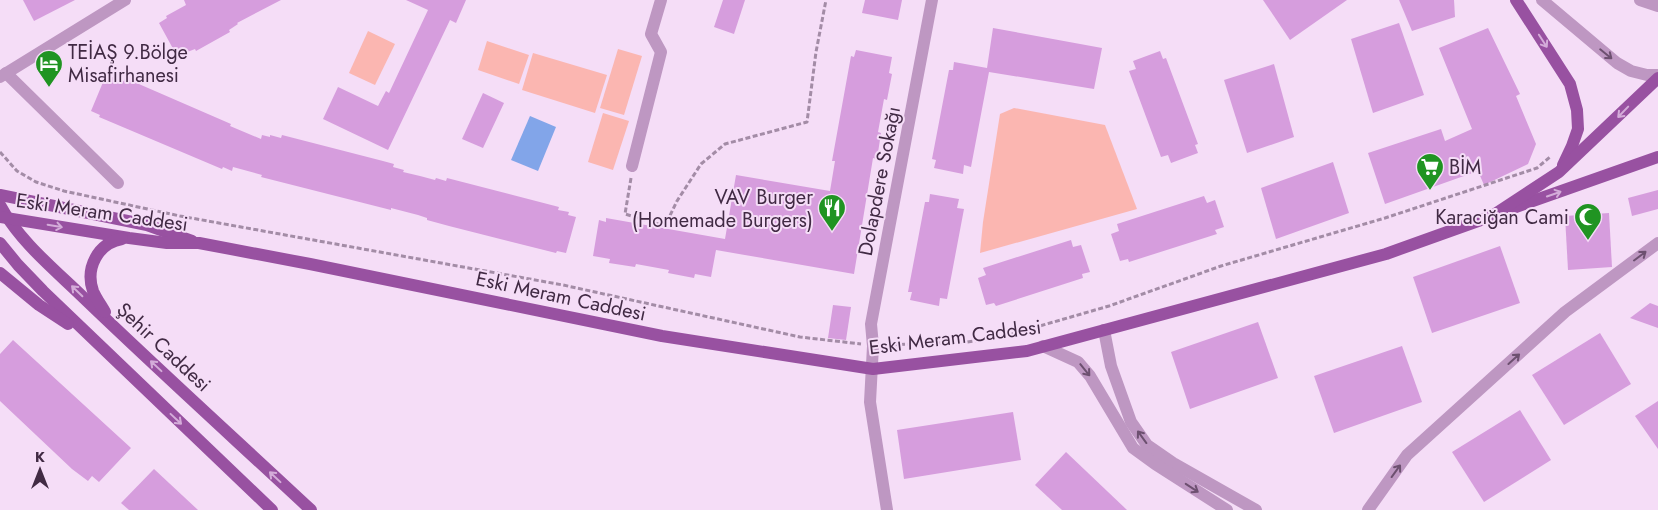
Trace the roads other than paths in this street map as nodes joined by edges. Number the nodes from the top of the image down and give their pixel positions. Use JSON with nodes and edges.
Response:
{"nodes":[{"id":1,"x":125,"y":0,"type":"edge"},
{"id":2,"x":661,"y":0,"type":"edge"},
{"id":3,"x":932,"y":0,"type":"edge"},
{"id":4,"x":1516,"y":0,"type":"edge"},
{"id":5,"x":1542,"y":0,"type":"edge"},
{"id":6,"x":1640,"y":0,"type":"edge"},
{"id":7,"x":1658,"y":6,"type":"edge"},
{"id":8,"x":3,"y":75,"type":"edge"},
{"id":9,"x":1658,"y":76,"type":"edge"},
{"id":10,"x":1658,"y":157,"type":"edge"},
{"id":11,"x":632,"y":166,"type":"road end"},
{"id":12,"x":1559,"y":172,"type":"junction"},
{"id":13,"x":118,"y":183,"type":"dead end"},
{"id":14,"x":0,"y":196,"type":"edge"},
{"id":15,"x":0,"y":205,"type":"edge"},
{"id":16,"x":1492,"y":216,"type":"junction"},
{"id":17,"x":3,"y":217,"type":"edge"},
{"id":18,"x":129,"y":238,"type":"junction"},
{"id":19,"x":1658,"y":242,"type":"edge"},
{"id":20,"x":0,"y":243,"type":"edge"},
{"id":21,"x":199,"y":243,"type":"junction"},
{"id":22,"x":0,"y":273,"type":"edge"},
{"id":23,"x":112,"y":325,"type":"junction"},
{"id":24,"x":1104,"y":330,"type":"junction"},
{"id":25,"x":90,"y":337,"type":"junction"},
{"id":26,"x":1043,"y":346,"type":"junction"},
{"id":27,"x":873,"y":369,"type":"junction"},
{"id":28,"x":272,"y":510,"type":"edge"},
{"id":29,"x":311,"y":510,"type":"edge"},
{"id":30,"x":887,"y":510,"type":"edge"},
{"id":31,"x":1227,"y":510,"type":"edge"},
{"id":32,"x":1256,"y":510,"type":"edge"},
{"id":33,"x":1368,"y":510,"type":"edge"}],
"edges":[{"from":1,"to":8,"type":"street"},
{"from":2,"to":11,"type":"street"},
{"from":3,"to":27,"type":"street","name":"Dolapdere Sokağı"},
{"from":4,"to":12,"type":"main road","one_way":true},
{"from":5,"to":9,"type":"street","one_way":true},
{"from":6,"to":7,"type":"street"},
{"from":8,"to":13,"type":"street"},
{"from":9,"to":12,"type":"main road","name":"Eski Meram Caddesi","one_way":true},
{"from":16,"to":10,"type":"main road","one_way":true},
{"from":12,"to":16,"type":"main road","name":"Eski Meram Caddesi"},
{"from":14,"to":21,"type":"main road","name":"Eski Meram Caddesi"},
{"from":15,"to":17,"type":"main road","name":"Şehir Caddesi"},
{"from":16,"to":24,"type":"main road","name":"Eski Meram Caddesi"},
{"from":17,"to":18,"type":"main road","name":"Eski Meram Caddesi","one_way":true},
{"from":23,"to":17,"type":"main road","name":"Şehir Caddesi","one_way":true},
{"from":18,"to":21,"type":"main road","name":"Eski Meram Caddesi"},
{"from":18,"to":23,"type":"main road"},
{"from":33,"to":19,"type":"street","one_way":true},
{"from":20,"to":25,"type":"main road"},
{"from":21,"to":27,"type":"main road","name":"Eski Meram Caddesi"},
{"from":22,"to":25,"type":"main road"},
{"from":29,"to":23,"type":"main road","name":"Şehir Caddesi","one_way":true},
{"from":24,"to":26,"type":"main road","name":"Eski Meram Caddesi"},
{"from":32,"to":24,"type":"street","one_way":true},
{"from":25,"to":28,"type":"main road","one_way":true},
{"from":26,"to":27,"type":"main road","name":"Eski Meram Caddesi"},
{"from":26,"to":31,"type":"street","one_way":true},
{"from":27,"to":30,"type":"street","name":"Dolapdere Sokağı"}]}
